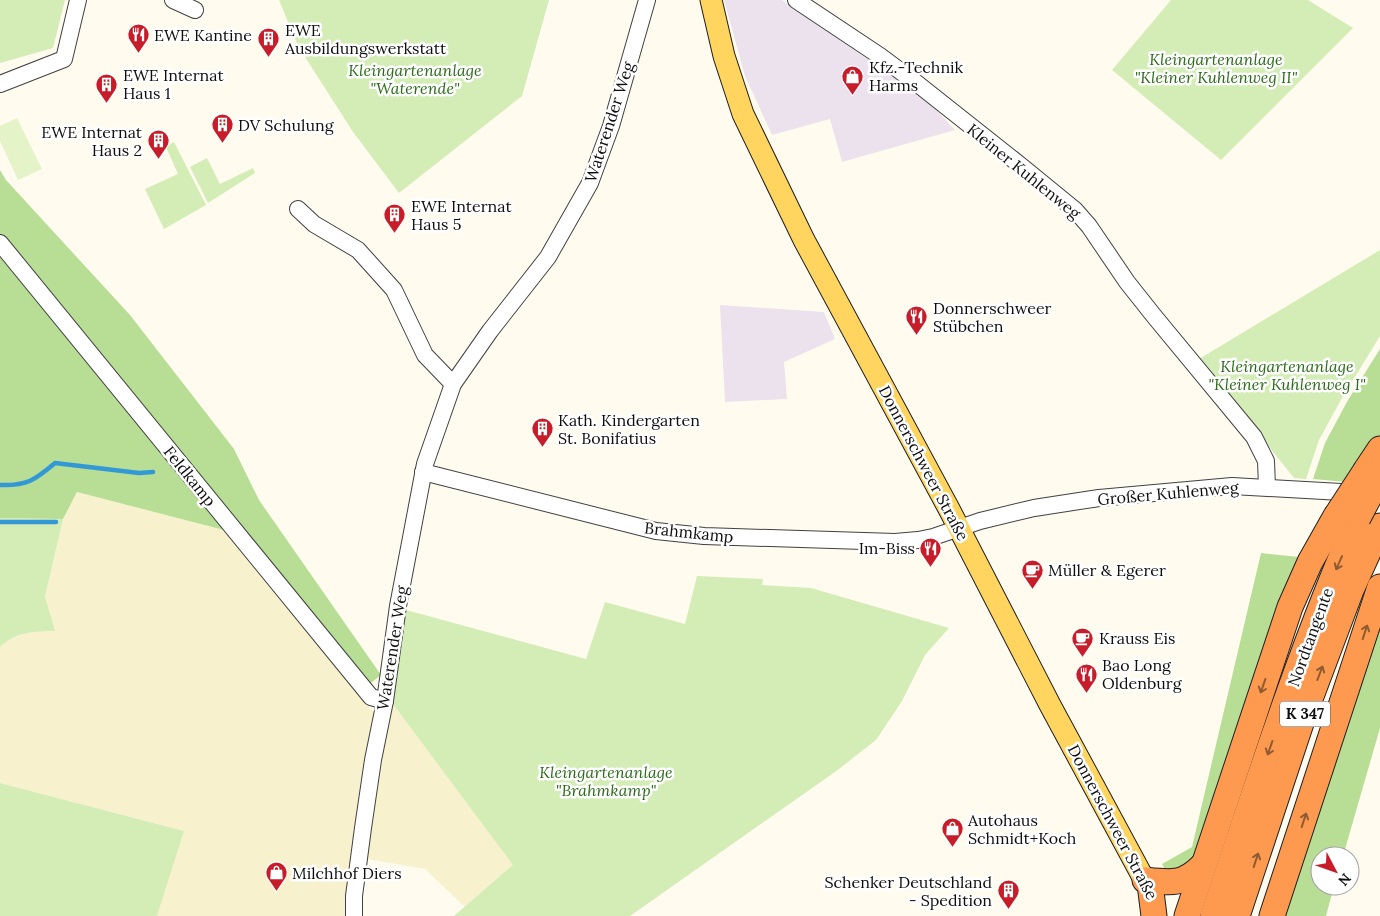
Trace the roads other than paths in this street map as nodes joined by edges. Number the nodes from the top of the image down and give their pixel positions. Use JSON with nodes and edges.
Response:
{"nodes":[{"id":1,"x":78,"y":0,"type":"edge"},
{"id":2,"x":173,"y":0,"type":"edge"},
{"id":3,"x":647,"y":0,"type":"edge"},
{"id":4,"x":711,"y":0,"type":"edge"},
{"id":5,"x":796,"y":0,"type":"edge"},
{"id":6,"x":195,"y":10,"type":"dead end"},
{"id":7,"x":0,"y":84,"type":"edge"},
{"id":8,"x":298,"y":209,"type":"dead end"},
{"id":9,"x":0,"y":243,"type":"edge"},
{"id":10,"x":453,"y":384,"type":"junction"},
{"id":11,"x":1380,"y":449,"type":"edge"},
{"id":12,"x":423,"y":472,"type":"junction"},
{"id":13,"x":1373,"y":473,"type":"edge"},
{"id":14,"x":1267,"y":487,"type":"junction"},
{"id":15,"x":1380,"y":494,"type":"edge"},
{"id":16,"x":1358,"y":520,"type":"edge"},
{"id":17,"x":959,"y":527,"type":"junction"},
{"id":18,"x":1380,"y":587,"type":"edge"},
{"id":19,"x":385,"y":701,"type":"junction"},
{"id":20,"x":1202,"y":866,"type":"junction"},
{"id":21,"x":1150,"y":896,"type":"edge"},
{"id":22,"x":1239,"y":911,"type":"edge"},
{"id":23,"x":354,"y":916,"type":"edge"},
{"id":24,"x":1164,"y":916,"type":"edge"},
{"id":25,"x":1187,"y":916,"type":"edge"},
{"id":26,"x":1213,"y":916,"type":"edge"},
{"id":27,"x":1272,"y":916,"type":"edge"}],
"edges":[{"from":1,"to":7,"type":"street"},
{"from":2,"to":6,"type":"street"},
{"from":3,"to":10,"type":"street","name":"Waterender Weg"},
{"from":4,"to":17,"type":"main road","name":"Donnerschweer Straße"},
{"from":5,"to":14,"type":"street","name":"Kleiner Kuhlenweg"},
{"from":8,"to":10,"type":"street"},
{"from":9,"to":19,"type":"street","name":"Feldkamp"},
{"from":10,"to":12,"type":"street","name":"Waterender Weg"},
{"from":11,"to":13,"type":"highway","number":"K 347"},
{"from":12,"to":17,"type":"street","name":"Brahmkamp"},
{"from":12,"to":19,"type":"street","name":"Waterender Weg"},
{"from":13,"to":16,"type":"highway","number":"K 347","bridge":true},
{"from":14,"to":15,"type":"street","name":"Großer Kuhlenweg"},
{"from":14,"to":17,"type":"street","name":"Großer Kuhlenweg"},
{"from":16,"to":20,"type":"highway","number":"K 347","one_way":true},
{"from":22,"to":16,"type":"highway","name":"Nordtangente","number":"K 347","one_way":true},
{"from":16,"to":26,"type":"highway","name":"Nordtangente","number":"K 347","one_way":true},
{"from":17,"to":21,"type":"main road","name":"Donnerschweer Straße"},
{"from":27,"to":18,"type":"highway","number":"K 347","one_way":true},
{"from":19,"to":23,"type":"street","name":"Waterender Weg"},
{"from":20,"to":21,"type":"highway"},
{"from":20,"to":25,"type":"highway","number":"K 347"},
{"from":21,"to":24,"type":"main road","name":"Donnerschweer Straße"}]}
